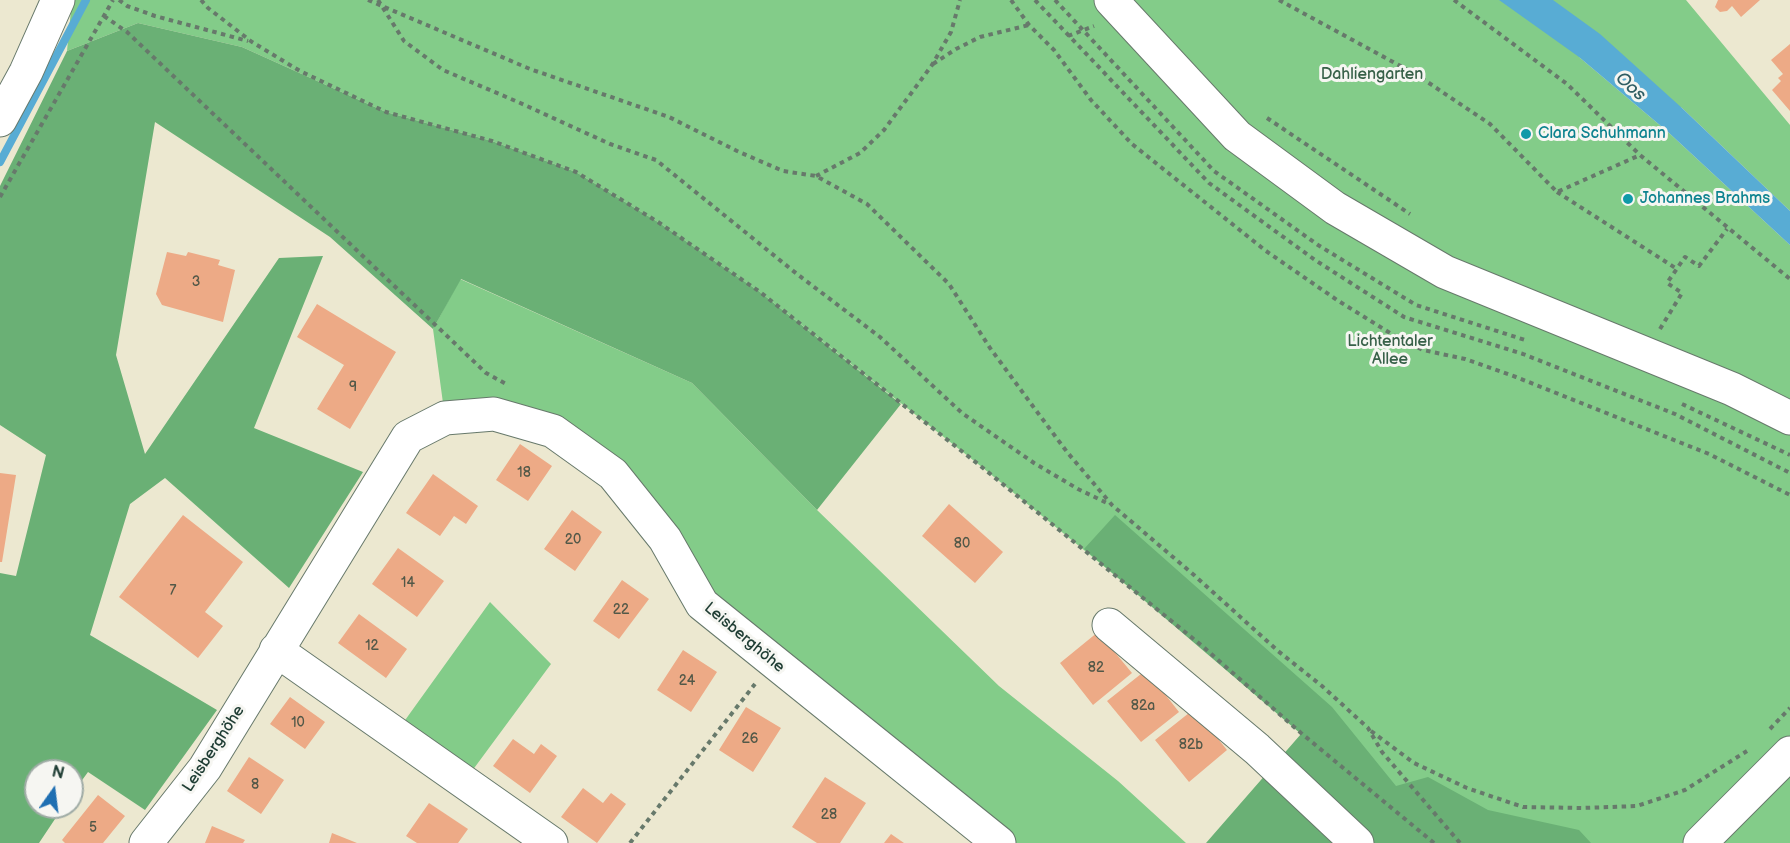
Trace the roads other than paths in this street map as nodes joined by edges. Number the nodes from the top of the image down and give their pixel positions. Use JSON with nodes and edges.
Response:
{"nodes":[{"id":1,"x":58,"y":0,"type":"edge"},
{"id":2,"x":1111,"y":0,"type":"edge"},
{"id":3,"x":0,"y":120,"type":"edge"},
{"id":4,"x":1790,"y":418,"type":"edge"},
{"id":5,"x":1109,"y":625,"type":"dead end"},
{"id":6,"x":276,"y":650,"type":"junction"},
{"id":7,"x":1779,"y":742,"type":"edge"},
{"id":8,"x":146,"y":843,"type":"edge"},
{"id":9,"x":551,"y":843,"type":"edge"},
{"id":10,"x":999,"y":843,"type":"edge"},
{"id":11,"x":1357,"y":843,"type":"edge"},
{"id":12,"x":1700,"y":843,"type":"edge"}],
"edges":[{"from":1,"to":3,"type":"street"},
{"from":2,"to":4,"type":"street"},
{"from":5,"to":11,"type":"street"},
{"from":6,"to":8,"type":"street","name":"Leisberghöhe"},
{"from":6,"to":9,"type":"street"},
{"from":6,"to":10,"type":"street","name":"Leisberghöhe"},
{"from":7,"to":12,"type":"street"}]}
